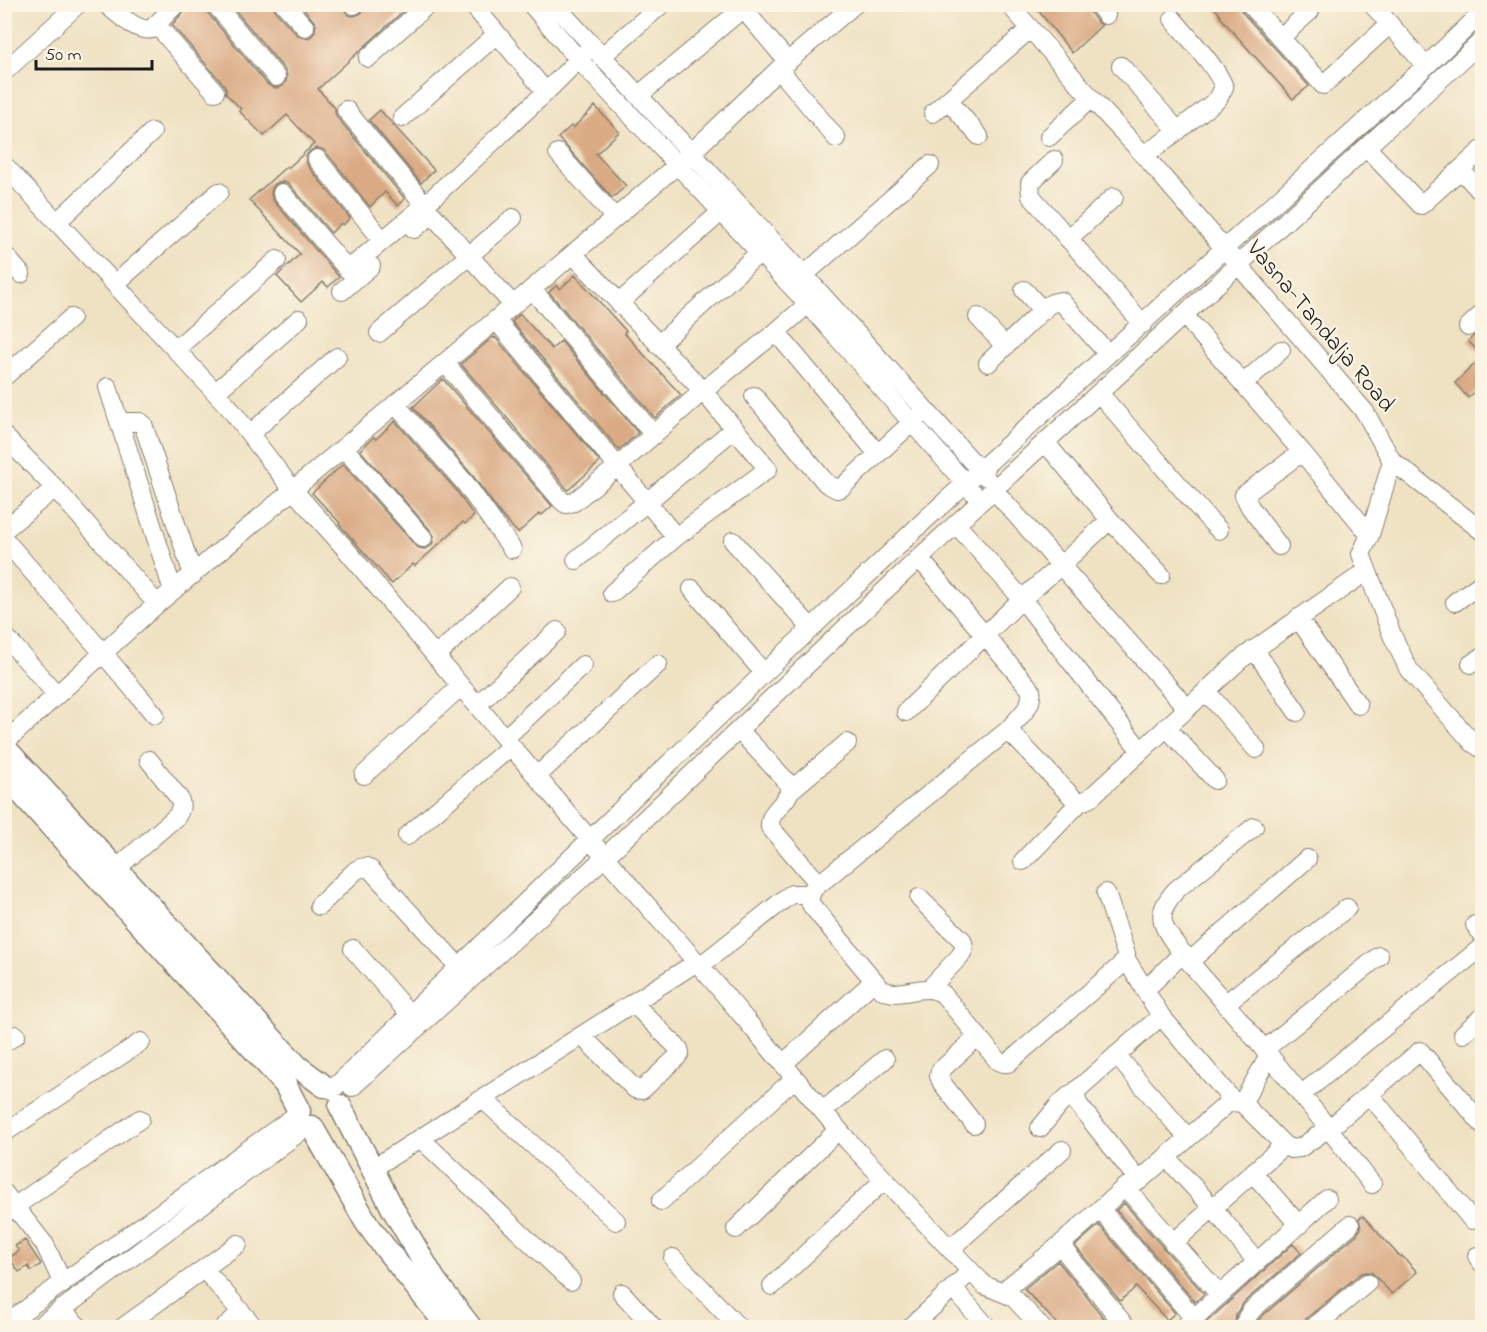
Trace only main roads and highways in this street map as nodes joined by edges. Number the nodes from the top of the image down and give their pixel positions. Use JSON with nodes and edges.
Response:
{"nodes":[{"id":1,"x":4,"y":745,"type":"edge"},
{"id":2,"x":6,"y":779,"type":"edge"},
{"id":3,"x":334,"y":1095,"type":"junction"},
{"id":4,"x":305,"y":1119,"type":"junction"},
{"id":5,"x":465,"y":1327,"type":"edge"}],
"edges":[{"from":1,"to":3,"type":"main road"},
{"from":2,"to":4,"type":"main road"},
{"from":3,"to":4,"type":"main road"},
{"from":3,"to":4,"type":"main road"},
{"from":3,"to":5,"type":"main road"},
{"from":4,"to":5,"type":"main road"}]}
